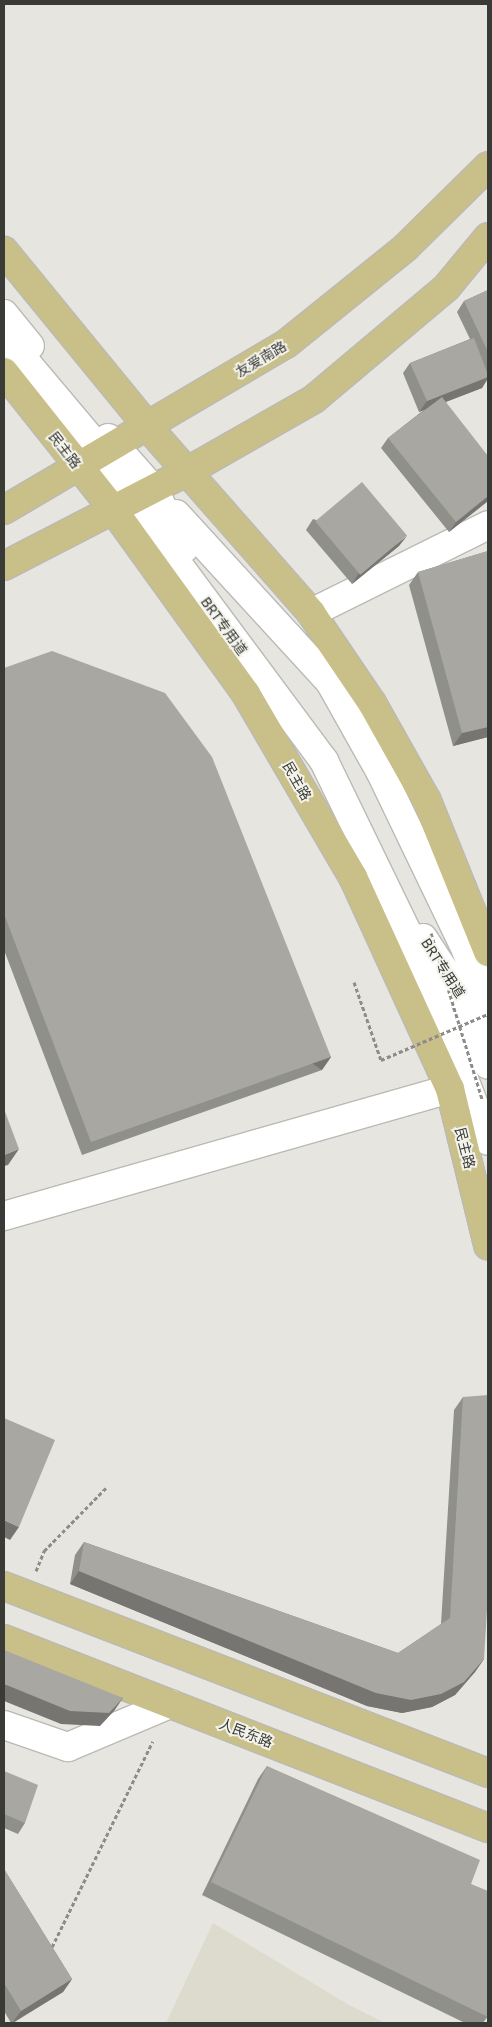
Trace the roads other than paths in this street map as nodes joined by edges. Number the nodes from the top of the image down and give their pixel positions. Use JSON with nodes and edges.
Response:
{"nodes":[{"id":1,"x":488,"y":166,"type":"edge"},
{"id":2,"x":488,"y":237,"type":"edge"},
{"id":3,"x":4,"y":250,"type":"edge"},
{"id":4,"x":4,"y":314,"type":"edge"},
{"id":5,"x":4,"y":336,"type":"edge"},
{"id":6,"x":4,"y":372,"type":"edge"},
{"id":7,"x":147,"y":426,"type":"junction"},
{"id":8,"x":108,"y":448,"type":"junction"},
{"id":9,"x":77,"y":465,"type":"junction"},
{"id":10,"x":188,"y":472,"type":"junction"},
{"id":11,"x":132,"y":500,"type":"junction"},
{"id":12,"x":4,"y":510,"type":"edge"},
{"id":13,"x":488,"y":525,"type":"edge"},
{"id":14,"x":4,"y":566,"type":"edge"},
{"id":15,"x":311,"y":613,"type":"junction"},
{"id":16,"x":421,"y":936,"type":"junction"},
{"id":17,"x":488,"y":952,"type":"edge"},
{"id":18,"x":488,"y":1012,"type":"edge"},
{"id":19,"x":488,"y":1037,"type":"edge"},
{"id":20,"x":488,"y":1065,"type":"edge"},
{"id":21,"x":450,"y":1089,"type":"junction"},
{"id":22,"x":488,"y":1141,"type":"edge"},
{"id":23,"x":4,"y":1216,"type":"edge"},
{"id":24,"x":488,"y":1245,"type":"edge"},
{"id":25,"x":15,"y":1590,"type":"edge"},
{"id":26,"x":4,"y":1639,"type":"edge"},
{"id":27,"x":170,"y":1704,"type":"junction"},
{"id":28,"x":4,"y":1725,"type":"edge"},
{"id":29,"x":488,"y":1774,"type":"edge"},
{"id":30,"x":487,"y":1825,"type":"edge"}],
"edges":[{"from":1,"to":7,"type":"main road","name":"友爱南路"},
{"from":2,"to":10,"type":"main road"},
{"from":3,"to":7,"type":"main road"},
{"from":4,"to":8,"type":"lane","name":"BRT专用道"},
{"from":5,"to":8,"type":"lane","name":"BRT专用道"},
{"from":6,"to":9,"type":"main road","name":"民主路"},
{"from":7,"to":8,"type":"main road","name":"友爱南路"},
{"from":7,"to":10,"type":"main road"},
{"from":8,"to":9,"type":"main road","name":"友爱南路"},
{"from":8,"to":11,"type":"lane","name":"BRT专用道"},
{"from":9,"to":11,"type":"main road","name":"民主路"},
{"from":9,"to":12,"type":"main road","name":"友爱南路"},
{"from":10,"to":11,"type":"main road"},
{"from":10,"to":15,"type":"main road"},
{"from":11,"to":14,"type":"main road"},
{"from":11,"to":16,"type":"lane","name":"BRT专用道"},
{"from":11,"to":18,"type":"lane","name":"BRT专用道"},
{"from":11,"to":19,"type":"lane","name":"BRT专用道"},
{"from":11,"to":21,"type":"main road","name":"民主路"},
{"from":13,"to":15,"type":"lane"},
{"from":15,"to":17,"type":"main road"},
{"from":16,"to":20,"type":"lane","name":"BRT专用道"},
{"from":16,"to":22,"type":"lane","name":"BRT专用道"},
{"from":21,"to":23,"type":"lane"},
{"from":21,"to":24,"type":"main road","name":"民主路"},
{"from":25,"to":29,"type":"main road"},
{"from":26,"to":27,"type":"main road","name":"人民东路"},
{"from":27,"to":28,"type":"lane"},
{"from":27,"to":30,"type":"main road","name":"人民东路"}]}
